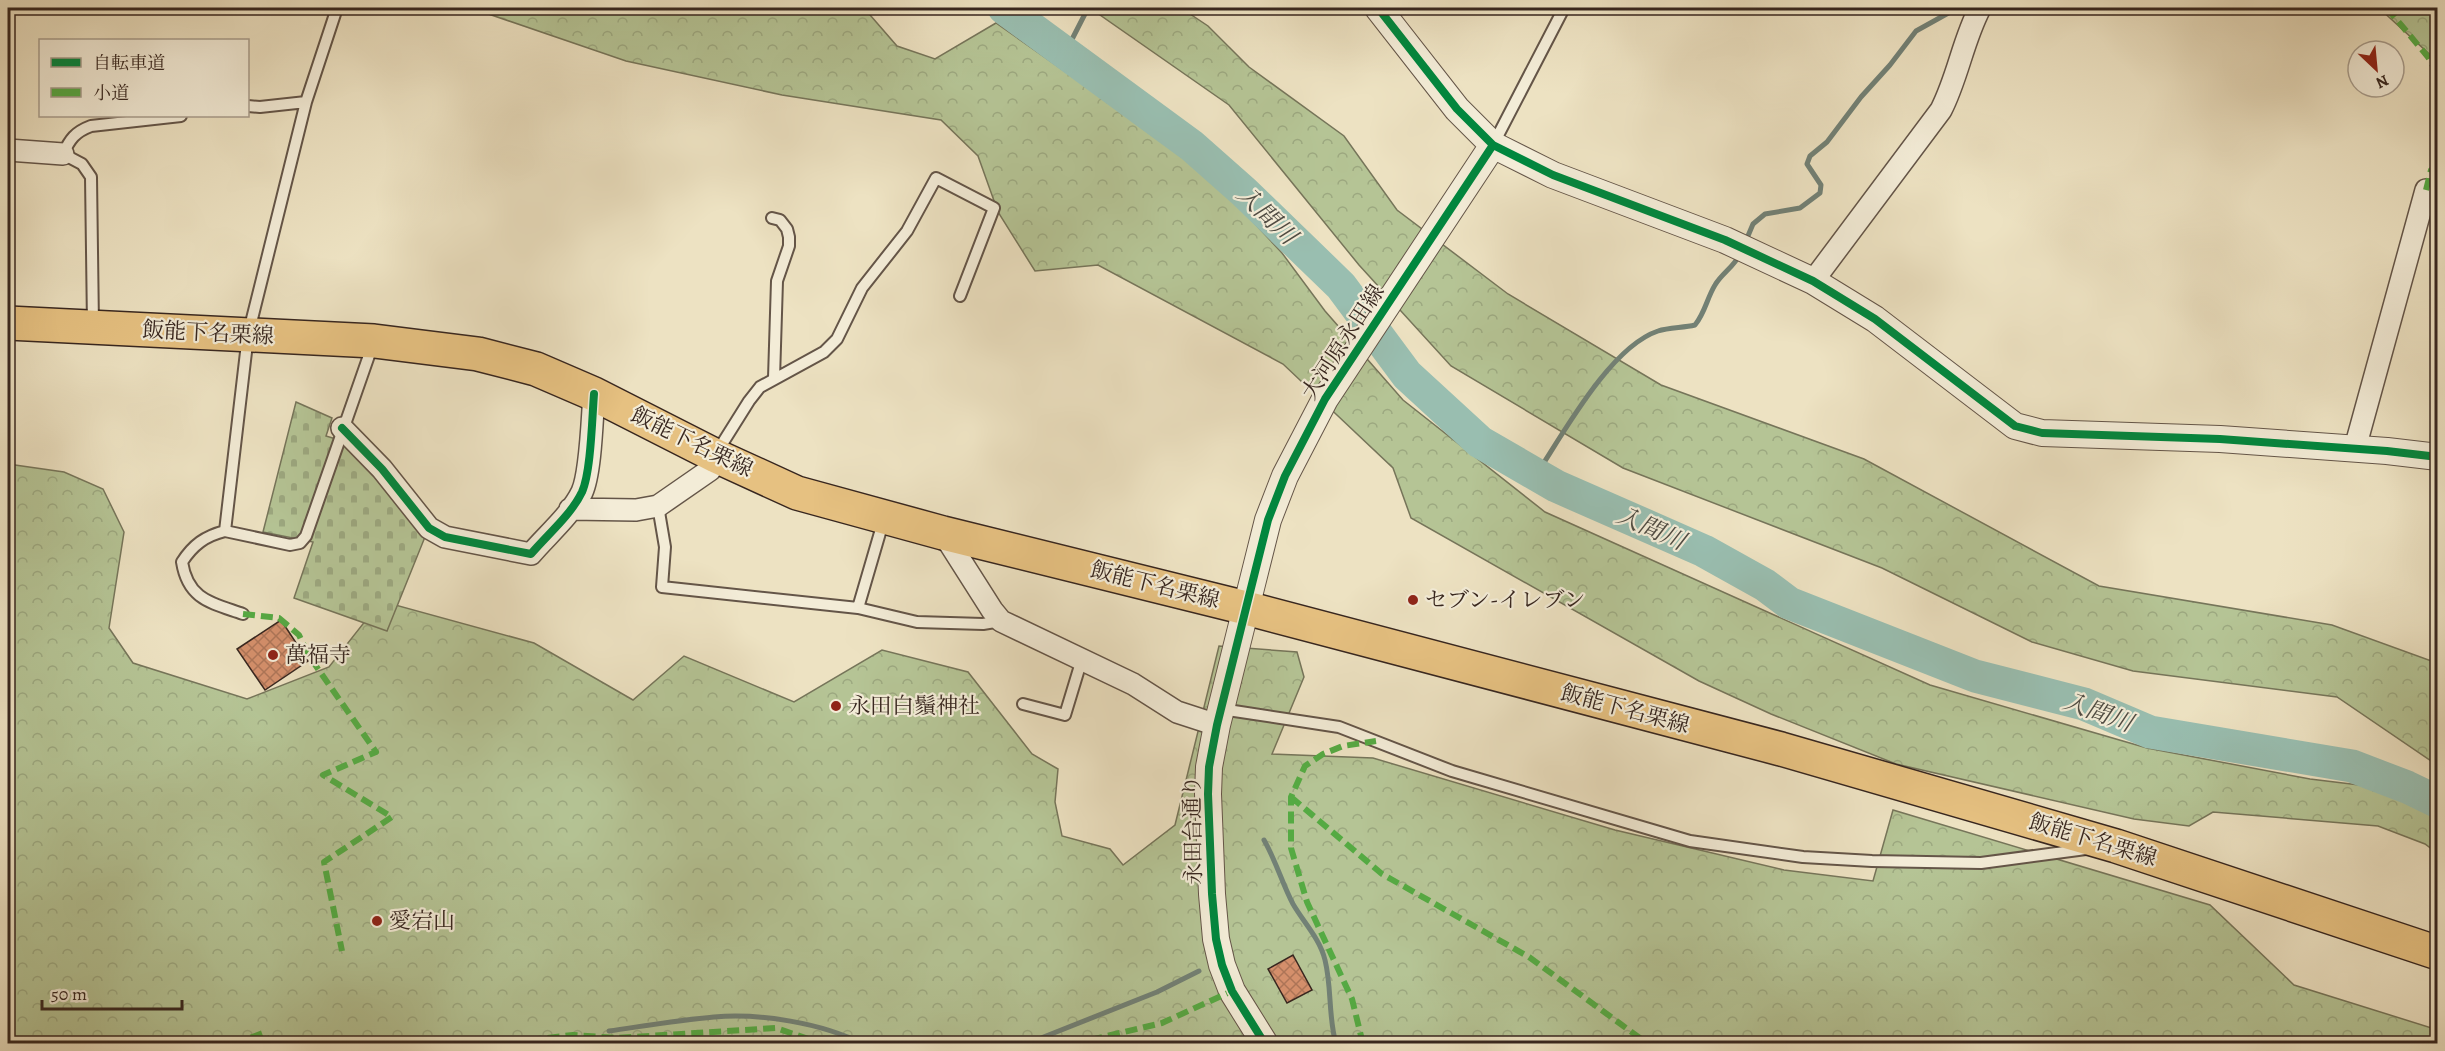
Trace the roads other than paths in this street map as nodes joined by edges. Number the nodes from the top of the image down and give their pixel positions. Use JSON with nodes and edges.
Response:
{"nodes":[{"id":1,"x":337,"y":8,"type":"edge"},
{"id":2,"x":1378,"y":8,"type":"edge"},
{"id":3,"x":1564,"y":8,"type":"edge"},
{"id":4,"x":1980,"y":8,"type":"edge"},
{"id":5,"x":306,"y":102,"type":"junction"},
{"id":6,"x":249,"y":106,"type":"edge"},
{"id":7,"x":172,"y":117,"type":"edge"},
{"id":8,"x":1493,"y":145,"type":"junction"},
{"id":9,"x":8,"y":150,"type":"edge"},
{"id":10,"x":63,"y":154,"type":"junction"},
{"id":11,"x":2426,"y":190,"type":"dead end"},
{"id":12,"x":772,"y":218,"type":"dead end"},
{"id":13,"x":1813,"y":280,"type":"junction"},
{"id":14,"x":960,"y":296,"type":"dead end"},
{"id":15,"x":8,"y":323,"type":"edge"},
{"id":16,"x":93,"y":328,"type":"junction"},
{"id":17,"x":248,"y":335,"type":"junction"},
{"id":18,"x":374,"y":341,"type":"junction"},
{"id":19,"x":774,"y":378,"type":"junction"},
{"id":20,"x":594,"y":394,"type":"junction"},
{"id":21,"x":342,"y":428,"type":"junction"},
{"id":22,"x":2355,"y":448,"type":"junction"},
{"id":23,"x":716,"y":456,"type":"junction"},
{"id":24,"x":2438,"y":457,"type":"edge"},
{"id":25,"x":658,"y":506,"type":"junction"},
{"id":26,"x":570,"y":509,"type":"junction"},
{"id":27,"x":884,"y":517,"type":"junction"},
{"id":28,"x":225,"y":531,"type":"junction"},
{"id":29,"x":943,"y":533,"type":"junction"},
{"id":30,"x":858,"y":608,"type":"junction"},
{"id":31,"x":1246,"y":608,"type":"junction"},
{"id":32,"x":243,"y":614,"type":"dead end"},
{"id":33,"x":1001,"y":621,"type":"junction"},
{"id":34,"x":1082,"y":659,"type":"junction"},
{"id":35,"x":1023,"y":704,"type":"dead end"},
{"id":36,"x":1219,"y":717,"type":"junction"},
{"id":37,"x":2116,"y":846,"type":"junction"},
{"id":38,"x":2438,"y":952,"type":"edge"},
{"id":39,"x":1265,"y":1044,"type":"edge"}],
"edges":[{"from":1,"to":5,"type":"lane"},
{"from":2,"to":8,"type":"street"},
{"from":3,"to":8,"type":"lane"},
{"from":4,"to":13,"type":"street"},
{"from":5,"to":6,"type":"lane"},
{"from":5,"to":17,"type":"lane"},
{"from":7,"to":10,"type":"lane"},
{"from":8,"to":13,"type":"street"},
{"from":8,"to":31,"type":"street","name":"大河原永田線"},
{"from":9,"to":10,"type":"street"},
{"from":10,"to":16,"type":"lane"},
{"from":11,"to":22,"type":"street"},
{"from":12,"to":19,"type":"lane"},
{"from":13,"to":22,"type":"street"},
{"from":14,"to":19,"type":"lane"},
{"from":15,"to":16,"type":"main road","name":"飯能下名栗線"},
{"from":16,"to":17,"type":"main road","name":"飯能下名栗線"},
{"from":17,"to":18,"type":"main road","name":"飯能下名栗線"},
{"from":17,"to":28,"type":"lane"},
{"from":18,"to":20,"type":"main road","name":"飯能下名栗線"},
{"from":18,"to":21,"type":"lane"},
{"from":19,"to":23,"type":"lane"},
{"from":20,"to":23,"type":"main road","name":"飯能下名栗線"},
{"from":20,"to":26,"type":"street"},
{"from":21,"to":26,"type":"street"},
{"from":21,"to":28,"type":"lane"},
{"from":22,"to":24,"type":"street"},
{"from":23,"to":25,"type":"street"},
{"from":23,"to":27,"type":"main road","name":"飯能下名栗線"},
{"from":25,"to":26,"type":"street"},
{"from":25,"to":30,"type":"lane"},
{"from":27,"to":29,"type":"main road","name":"飯能下名栗線"},
{"from":27,"to":30,"type":"lane"},
{"from":28,"to":32,"type":"lane"},
{"from":29,"to":31,"type":"main road","name":"飯能下名栗線"},
{"from":29,"to":33,"type":"street"},
{"from":30,"to":33,"type":"lane"},
{"from":31,"to":36,"type":"street","name":"永田台通り"},
{"from":31,"to":37,"type":"main road","name":"飯能下名栗線"},
{"from":33,"to":34,"type":"street"},
{"from":34,"to":35,"type":"lane"},
{"from":34,"to":36,"type":"street"},
{"from":36,"to":37,"type":"lane"},
{"from":36,"to":39,"type":"street","name":"永田台通り"},
{"from":37,"to":38,"type":"main road","name":"飯能下名栗線"}]}
